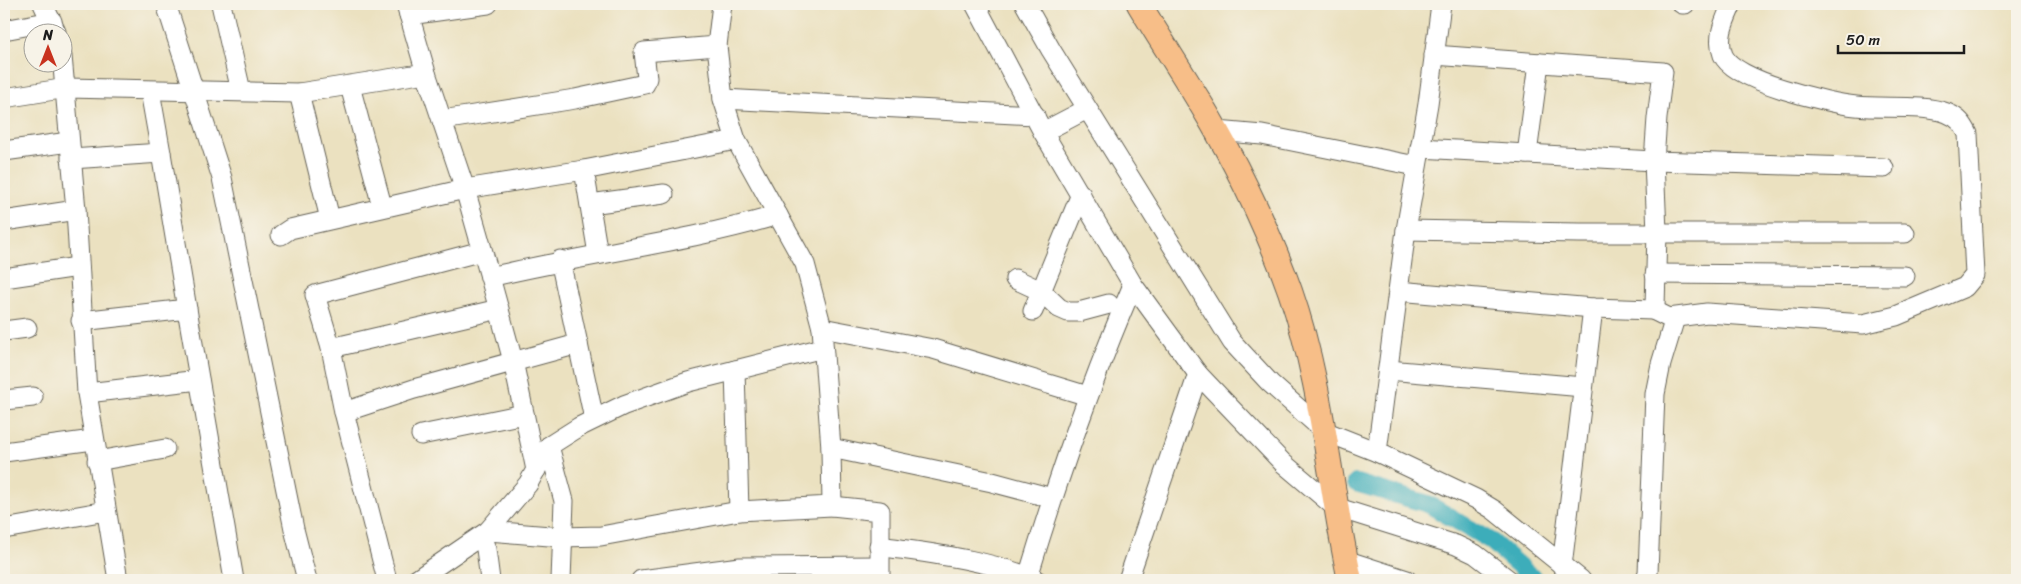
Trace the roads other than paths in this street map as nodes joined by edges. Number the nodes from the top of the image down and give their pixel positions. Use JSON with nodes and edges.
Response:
{"nodes":[{"id":1,"x":43,"y":4,"type":"edge"},
{"id":2,"x":166,"y":4,"type":"edge"},
{"id":3,"x":221,"y":4,"type":"edge"},
{"id":4,"x":488,"y":4,"type":"edge"},
{"id":5,"x":722,"y":4,"type":"edge"},
{"id":6,"x":974,"y":4,"type":"edge"},
{"id":7,"x":1025,"y":4,"type":"edge"},
{"id":8,"x":1139,"y":4,"type":"edge"},
{"id":9,"x":1441,"y":4,"type":"edge"},
{"id":10,"x":1732,"y":4,"type":"edge"},
{"id":11,"x":408,"y":10,"type":"edge"},
{"id":12,"x":52,"y":22,"type":"edge"},
{"id":13,"x":22,"y":29,"type":"edge"},
{"id":14,"x":4,"y":30,"type":"edge"},
{"id":15,"x":717,"y":46,"type":"junction"},
{"id":16,"x":1434,"y":55,"type":"junction"},
{"id":17,"x":1539,"y":63,"type":"junction"},
{"id":18,"x":64,"y":72,"type":"edge"},
{"id":19,"x":426,"y":72,"type":"junction"},
{"id":20,"x":350,"y":86,"type":"junction"},
{"id":21,"x":67,"y":88,"type":"junction"},
{"id":22,"x":150,"y":91,"type":"junction"},
{"id":23,"x":241,"y":91,"type":"junction"},
{"id":24,"x":194,"y":92,"type":"junction"},
{"id":25,"x":299,"y":93,"type":"junction"},
{"id":26,"x":4,"y":98,"type":"edge"},
{"id":27,"x":723,"y":98,"type":"junction"},
{"id":28,"x":1087,"y":109,"type":"junction"},
{"id":29,"x":1034,"y":115,"type":"junction"},
{"id":30,"x":442,"y":120,"type":"junction"},
{"id":31,"x":1217,"y":131,"type":"junction"},
{"id":32,"x":1044,"y":132,"type":"junction"},
{"id":33,"x":736,"y":140,"type":"junction"},
{"id":34,"x":4,"y":151,"type":"edge"},
{"id":35,"x":70,"y":151,"type":"junction"},
{"id":36,"x":161,"y":153,"type":"junction"},
{"id":37,"x":1527,"y":154,"type":"junction"},
{"id":38,"x":1418,"y":157,"type":"junction"},
{"id":39,"x":1654,"y":161,"type":"junction"},
{"id":40,"x":1884,"y":168,"type":"dead end"},
{"id":41,"x":584,"y":170,"type":"junction"},
{"id":42,"x":465,"y":189,"type":"junction"},
{"id":43,"x":664,"y":194,"type":"dead end"},
{"id":44,"x":1081,"y":194,"type":"junction"},
{"id":45,"x":590,"y":204,"type":"junction"},
{"id":46,"x":382,"y":206,"type":"junction"},
{"id":47,"x":76,"y":210,"type":"junction"},
{"id":48,"x":778,"y":215,"type":"junction"},
{"id":49,"x":330,"y":219,"type":"junction"},
{"id":50,"x":4,"y":221,"type":"edge"},
{"id":51,"x":1406,"y":230,"type":"junction"},
{"id":52,"x":1657,"y":232,"type":"junction"},
{"id":53,"x":1905,"y":233,"type":"dead end"},
{"id":54,"x":282,"y":235,"type":"dead end"},
{"id":55,"x":482,"y":252,"type":"junction"},
{"id":56,"x":598,"y":254,"type":"junction"},
{"id":57,"x":560,"y":260,"type":"junction"},
{"id":58,"x":78,"y":267,"type":"junction"},
{"id":59,"x":1655,"y":274,"type":"junction"},
{"id":60,"x":1905,"y":276,"type":"dead end"},
{"id":61,"x":490,"y":277,"type":"junction"},
{"id":62,"x":4,"y":278,"type":"edge"},
{"id":63,"x":1016,"y":279,"type":"dead end"},
{"id":64,"x":1133,"y":285,"type":"junction"},
{"id":65,"x":1041,"y":291,"type":"junction"},
{"id":66,"x":1398,"y":291,"type":"junction"},
{"id":67,"x":1109,"y":304,"type":"dead end"},
{"id":68,"x":187,"y":308,"type":"junction"},
{"id":69,"x":1593,"y":308,"type":"junction"},
{"id":70,"x":499,"y":309,"type":"junction"},
{"id":71,"x":1653,"y":310,"type":"junction"},
{"id":72,"x":1033,"y":311,"type":"dead end"},
{"id":73,"x":1675,"y":318,"type":"junction"},
{"id":74,"x":81,"y":321,"type":"junction"},
{"id":75,"x":27,"y":328,"type":"dead end"},
{"id":76,"x":822,"y":328,"type":"junction"},
{"id":77,"x":4,"y":332,"type":"edge"},
{"id":78,"x":578,"y":344,"type":"junction"},
{"id":79,"x":331,"y":348,"type":"junction"},
{"id":80,"x":823,"y":348,"type":"junction"},
{"id":81,"x":513,"y":361,"type":"junction"},
{"id":82,"x":735,"y":370,"type":"junction"},
{"id":83,"x":1388,"y":370,"type":"junction"},
{"id":84,"x":1198,"y":374,"type":"junction"},
{"id":85,"x":199,"y":380,"type":"junction"},
{"id":86,"x":1583,"y":387,"type":"junction"},
{"id":87,"x":87,"y":393,"type":"junction"},
{"id":88,"x":1088,"y":396,"type":"junction"},
{"id":89,"x":33,"y":397,"type":"dead end"},
{"id":90,"x":4,"y":400,"type":"edge"},
{"id":91,"x":344,"y":412,"type":"junction"},
{"id":92,"x":524,"y":414,"type":"junction"},
{"id":93,"x":594,"y":419,"type":"junction"},
{"id":94,"x":1324,"y":431,"type":"junction"},
{"id":95,"x":421,"y":435,"type":"dead end"},
{"id":96,"x":94,"y":440,"type":"junction"},
{"id":97,"x":549,"y":446,"type":"junction"},
{"id":98,"x":831,"y":448,"type":"junction"},
{"id":99,"x":165,"y":450,"type":"dead end"},
{"id":100,"x":4,"y":452,"type":"edge"},
{"id":101,"x":1377,"y":452,"type":"junction"},
{"id":102,"x":97,"y":461,"type":"junction"},
{"id":103,"x":536,"y":470,"type":"junction"},
{"id":104,"x":1052,"y":498,"type":"junction"},
{"id":105,"x":832,"y":506,"type":"junction"},
{"id":106,"x":1335,"y":507,"type":"junction"},
{"id":107,"x":106,"y":511,"type":"junction"},
{"id":108,"x":739,"y":511,"type":"junction"},
{"id":109,"x":4,"y":529,"type":"edge"},
{"id":110,"x":484,"y":534,"type":"junction"},
{"id":111,"x":562,"y":537,"type":"junction"},
{"id":112,"x":879,"y":546,"type":"junction"},
{"id":113,"x":1562,"y":566,"type":"junction"},
{"id":114,"x":879,"y":573,"type":"edge"},
{"id":115,"x":1010,"y":575,"type":"edge"},
{"id":116,"x":1346,"y":575,"type":"edge"},
{"id":117,"x":1032,"y":579,"type":"edge"},
{"id":118,"x":118,"y":580,"type":"edge"},
{"id":119,"x":234,"y":580,"type":"edge"},
{"id":120,"x":307,"y":580,"type":"edge"},
{"id":121,"x":387,"y":580,"type":"edge"},
{"id":122,"x":416,"y":580,"type":"edge"},
{"id":123,"x":490,"y":580,"type":"edge"},
{"id":124,"x":561,"y":580,"type":"edge"},
{"id":125,"x":641,"y":580,"type":"edge"},
{"id":126,"x":1128,"y":580,"type":"edge"},
{"id":127,"x":1407,"y":580,"type":"edge"},
{"id":128,"x":1509,"y":580,"type":"edge"},
{"id":129,"x":1581,"y":580,"type":"edge"},
{"id":130,"x":1644,"y":580,"type":"edge"}],
"edges":[{"from":1,"to":12,"type":"street"},
{"from":2,"to":24,"type":"street"},
{"from":3,"to":23,"type":"street"},
{"from":4,"to":11,"type":"street"},
{"from":5,"to":15,"type":"street"},
{"from":6,"to":29,"type":"street"},
{"from":7,"to":28,"type":"street"},
{"from":8,"to":31,"type":"main road"},
{"from":9,"to":16,"type":"street"},
{"from":10,"to":73,"type":"street"},
{"from":11,"to":19,"type":"street"},
{"from":13,"to":14,"type":"street"},
{"from":15,"to":27,"type":"street"},
{"from":15,"to":30,"type":"street"},
{"from":16,"to":17,"type":"street"},
{"from":16,"to":38,"type":"street"},
{"from":17,"to":37,"type":"street"},
{"from":17,"to":39,"type":"street"},
{"from":18,"to":21,"type":"street"},
{"from":19,"to":20,"type":"street"},
{"from":19,"to":30,"type":"street"},
{"from":20,"to":25,"type":"street"},
{"from":20,"to":46,"type":"street"},
{"from":21,"to":22,"type":"street"},
{"from":21,"to":26,"type":"street"},
{"from":21,"to":35,"type":"street"},
{"from":22,"to":24,"type":"street"},
{"from":22,"to":36,"type":"street"},
{"from":23,"to":24,"type":"street"},
{"from":23,"to":25,"type":"street"},
{"from":24,"to":120,"type":"street"},
{"from":25,"to":49,"type":"street"},
{"from":27,"to":29,"type":"street"},
{"from":27,"to":33,"type":"street"},
{"from":28,"to":32,"type":"street"},
{"from":28,"to":94,"type":"street"},
{"from":29,"to":32,"type":"street"},
{"from":30,"to":42,"type":"street"},
{"from":31,"to":38,"type":"street"},
{"from":31,"to":94,"type":"main road"},
{"from":32,"to":44,"type":"street"},
{"from":33,"to":41,"type":"street"},
{"from":33,"to":48,"type":"street"},
{"from":34,"to":35,"type":"street"},
{"from":35,"to":36,"type":"street"},
{"from":35,"to":47,"type":"street"},
{"from":36,"to":68,"type":"street"},
{"from":37,"to":38,"type":"street"},
{"from":37,"to":39,"type":"street"},
{"from":38,"to":51,"type":"street"},
{"from":39,"to":40,"type":"street"},
{"from":39,"to":52,"type":"street"},
{"from":41,"to":42,"type":"street"},
{"from":41,"to":45,"type":"street"},
{"from":42,"to":46,"type":"street"},
{"from":42,"to":55,"type":"street"},
{"from":43,"to":45,"type":"street"},
{"from":44,"to":64,"type":"street"},
{"from":44,"to":65,"type":"street"},
{"from":45,"to":56,"type":"street"},
{"from":46,"to":49,"type":"street"},
{"from":47,"to":50,"type":"street"},
{"from":47,"to":58,"type":"street"},
{"from":48,"to":56,"type":"street"},
{"from":48,"to":76,"type":"street"},
{"from":49,"to":54,"type":"street"},
{"from":51,"to":52,"type":"street"},
{"from":51,"to":66,"type":"street"},
{"from":52,"to":53,"type":"street"},
{"from":52,"to":59,"type":"street"},
{"from":55,"to":61,"type":"street"},
{"from":55,"to":79,"type":"street"},
{"from":56,"to":57,"type":"street"},
{"from":57,"to":61,"type":"street"},
{"from":57,"to":78,"type":"street"},
{"from":58,"to":62,"type":"street"},
{"from":58,"to":74,"type":"street"},
{"from":59,"to":60,"type":"street"},
{"from":59,"to":71,"type":"street"},
{"from":61,"to":70,"type":"street"},
{"from":63,"to":65,"type":"street"},
{"from":64,"to":84,"type":"street"},
{"from":64,"to":88,"type":"street"},
{"from":65,"to":67,"type":"street"},
{"from":65,"to":72,"type":"street"},
{"from":66,"to":69,"type":"street"},
{"from":66,"to":83,"type":"street"},
{"from":68,"to":74,"type":"street"},
{"from":68,"to":85,"type":"street"},
{"from":69,"to":71,"type":"street"},
{"from":69,"to":86,"type":"street"},
{"from":70,"to":79,"type":"street"},
{"from":70,"to":81,"type":"street"},
{"from":71,"to":73,"type":"street"},
{"from":73,"to":130,"type":"street"},
{"from":74,"to":87,"type":"street"},
{"from":75,"to":77,"type":"street"},
{"from":76,"to":80,"type":"street"},
{"from":76,"to":88,"type":"street"},
{"from":78,"to":81,"type":"street"},
{"from":78,"to":93,"type":"street"},
{"from":79,"to":91,"type":"street"},
{"from":80,"to":82,"type":"street"},
{"from":80,"to":98,"type":"street"},
{"from":81,"to":91,"type":"street"},
{"from":81,"to":92,"type":"street"},
{"from":82,"to":93,"type":"street"},
{"from":82,"to":108,"type":"street"},
{"from":83,"to":86,"type":"street"},
{"from":83,"to":101,"type":"street"},
{"from":84,"to":106,"type":"street"},
{"from":84,"to":126,"type":"street"},
{"from":85,"to":87,"type":"street"},
{"from":85,"to":119,"type":"street"},
{"from":86,"to":113,"type":"street"},
{"from":87,"to":96,"type":"street"},
{"from":88,"to":104,"type":"street"},
{"from":89,"to":90,"type":"street"},
{"from":91,"to":121,"type":"street"},
{"from":92,"to":95,"type":"street"},
{"from":92,"to":103,"type":"street"},
{"from":93,"to":97,"type":"street"},
{"from":94,"to":101,"type":"street"},
{"from":94,"to":106,"type":"main road"},
{"from":96,"to":100,"type":"street"},
{"from":96,"to":102,"type":"street"},
{"from":97,"to":103,"type":"street"},
{"from":97,"to":111,"type":"street"},
{"from":98,"to":104,"type":"street"},
{"from":98,"to":105,"type":"street"},
{"from":99,"to":102,"type":"street"},
{"from":101,"to":113,"type":"street"},
{"from":102,"to":107,"type":"street"},
{"from":103,"to":110,"type":"street"},
{"from":104,"to":117,"type":"street"},
{"from":105,"to":108,"type":"street"},
{"from":105,"to":112,"type":"street"},
{"from":106,"to":116,"type":"main road"},
{"from":106,"to":128,"type":"street"},
{"from":107,"to":109,"type":"street"},
{"from":107,"to":118,"type":"street"},
{"from":108,"to":111,"type":"street"},
{"from":110,"to":111,"type":"street"},
{"from":110,"to":122,"type":"street"},
{"from":110,"to":123,"type":"street"},
{"from":111,"to":124,"type":"street"},
{"from":112,"to":114,"type":"street"},
{"from":112,"to":115,"type":"street"},
{"from":113,"to":129,"type":"street"},
{"from":114,"to":125,"type":"street"},
{"from":115,"to":117,"type":"street"},
{"from":116,"to":127,"type":"street"}]}
